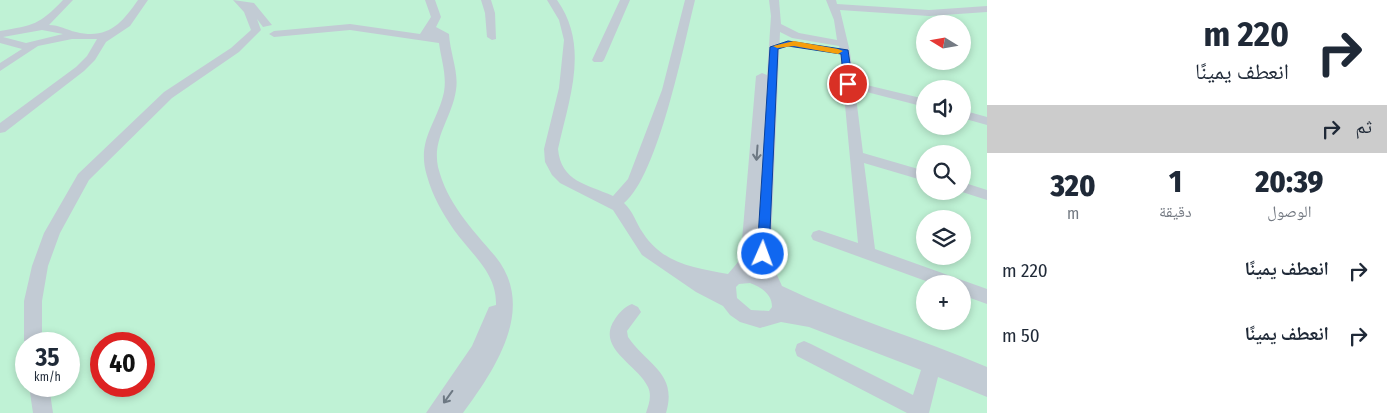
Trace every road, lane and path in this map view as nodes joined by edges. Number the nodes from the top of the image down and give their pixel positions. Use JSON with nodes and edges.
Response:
{"nodes":[{"id":1,"x":68,"y":0,"type":"edge"},
{"id":2,"x":76,"y":0,"type":"edge"},
{"id":3,"x":143,"y":0,"type":"edge"},
{"id":4,"x":430,"y":0,"type":"edge"},
{"id":5,"x":438,"y":0,"type":"edge"},
{"id":6,"x":486,"y":0,"type":"edge"},
{"id":7,"x":552,"y":0,"type":"edge"},
{"id":8,"x":625,"y":0,"type":"edge"},
{"id":9,"x":690,"y":0,"type":"edge"},
{"id":10,"x":765,"y":0,"type":"edge"},
{"id":11,"x":774,"y":0,"type":"edge"},
{"id":12,"x":974,"y":0,"type":"edge"},
{"id":13,"x":243,"y":1,"type":"edge"},
{"id":14,"x":833,"y":4,"type":"edge"},
{"id":15,"x":987,"y":8,"type":"edge"},
{"id":16,"x":775,"y":25,"type":"junction"},
{"id":17,"x":37,"y":28,"type":"junction"},
{"id":18,"x":54,"y":28,"type":"junction"},
{"id":19,"x":266,"y":31,"type":"junction"},
{"id":20,"x":0,"y":34,"type":"edge"},
{"id":21,"x":433,"y":35,"type":"junction"},
{"id":22,"x":74,"y":36,"type":"junction"},
{"id":23,"x":106,"y":36,"type":"junction"},
{"id":24,"x":492,"y":37,"type":"dead end"},
{"id":25,"x":0,"y":39,"type":"edge"},
{"id":26,"x":16,"y":45,"type":"junction"},
{"id":27,"x":33,"y":46,"type":"junction"},
{"id":28,"x":774,"y":47,"type":"junction"},
{"id":29,"x":844,"y":48,"type":"junction"},
{"id":30,"x":598,"y":60,"type":"dead end"},
{"id":31,"x":0,"y":61,"type":"edge"},
{"id":32,"x":0,"y":68,"type":"edge"},
{"id":33,"x":848,"y":84,"type":"junction"},
{"id":34,"x":916,"y":102,"type":"edge"},
{"id":35,"x":971,"y":116,"type":"edge"},
{"id":36,"x":987,"y":120,"type":"edge"},
{"id":37,"x":0,"y":129,"type":"edge"},
{"id":38,"x":856,"y":156,"type":"junction"},
{"id":39,"x":916,"y":173,"type":"edge"},
{"id":40,"x":971,"y":190,"type":"edge"},
{"id":41,"x":987,"y":196,"type":"edge"},
{"id":42,"x":614,"y":202,"type":"junction"},
{"id":43,"x":819,"y":236,"type":"dead end"},
{"id":44,"x":867,"y":251,"type":"junction"},
{"id":45,"x":680,"y":272,"type":"junction"},
{"id":46,"x":930,"y":275,"type":"edge"},
{"id":47,"x":733,"y":279,"type":"junction"},
{"id":48,"x":773,"y":288,"type":"junction"},
{"id":49,"x":971,"y":291,"type":"edge"},
{"id":50,"x":987,"y":297,"type":"edge"},
{"id":51,"x":728,"y":300,"type":"junction"},
{"id":52,"x":632,"y":312,"type":"dead end"},
{"id":53,"x":779,"y":314,"type":"junction"},
{"id":54,"x":33,"y":332,"type":"edge"},
{"id":55,"x":804,"y":350,"type":"dead end"},
{"id":56,"x":932,"y":365,"type":"junction"},
{"id":57,"x":987,"y":376,"type":"edge"},
{"id":58,"x":987,"y":388,"type":"edge"},
{"id":59,"x":41,"y":397,"type":"edge"},
{"id":60,"x":919,"y":411,"type":"edge"},
{"id":61,"x":43,"y":413,"type":"edge"},
{"id":62,"x":436,"y":413,"type":"edge"},
{"id":63,"x":451,"y":413,"type":"edge"},
{"id":64,"x":656,"y":413,"type":"edge"}],
"edges":[{"from":1,"to":17,"type":"street"},
{"from":2,"to":18,"type":"street"},
{"from":3,"to":23,"type":"street"},
{"from":4,"to":21,"type":"street"},
{"from":5,"to":21,"type":"street"},
{"from":6,"to":24,"type":"street"},
{"from":7,"to":42,"type":"street"},
{"from":8,"to":30,"type":"street"},
{"from":9,"to":42,"type":"street"},
{"from":10,"to":47,"type":"street","one_way":true},
{"from":11,"to":16,"type":"street"},
{"from":12,"to":15,"type":"street"},
{"from":13,"to":19,"type":"street"},
{"from":14,"to":15,"type":"street"},
{"from":14,"to":29,"type":"street"},
{"from":16,"to":28,"type":"street"},
{"from":16,"to":29,"type":"street"},
{"from":17,"to":18,"type":"street"},
{"from":17,"to":20,"type":"street"},
{"from":18,"to":22,"type":"street"},
{"from":19,"to":21,"type":"street"},
{"from":19,"to":54,"type":"street"},
{"from":21,"to":62,"type":"street","one_way":true},
{"from":21,"to":63,"type":"street"},
{"from":22,"to":23,"type":"street"},
{"from":22,"to":27,"type":"street"},
{"from":23,"to":37,"type":"street"},
{"from":25,"to":26,"type":"street"},
{"from":26,"to":27,"type":"street"},
{"from":26,"to":31,"type":"street"},
{"from":27,"to":32,"type":"street"},
{"from":28,"to":29,"type":"street"},
{"from":28,"to":48,"type":"street"},
{"from":29,"to":33,"type":"street"},
{"from":33,"to":34,"type":"street"},
{"from":33,"to":38,"type":"street"},
{"from":35,"to":36,"type":"street"},
{"from":38,"to":39,"type":"street"},
{"from":38,"to":44,"type":"street"},
{"from":40,"to":41,"type":"street"},
{"from":42,"to":45,"type":"street"},
{"from":43,"to":44,"type":"street"},
{"from":44,"to":46,"type":"street"},
{"from":45,"to":47,"type":"street"},
{"from":45,"to":51,"type":"street"},
{"from":47,"to":48,"type":"street"},
{"from":47,"to":51,"type":"street"},
{"from":48,"to":53,"type":"street"},
{"from":48,"to":57,"type":"street"},
{"from":49,"to":50,"type":"street"},
{"from":51,"to":53,"type":"street"},
{"from":52,"to":64,"type":"street"},
{"from":53,"to":56,"type":"street"},
{"from":55,"to":60,"type":"street"},
{"from":56,"to":58,"type":"street"},
{"from":56,"to":60,"type":"street"},
{"from":59,"to":61,"type":"street"}]}
